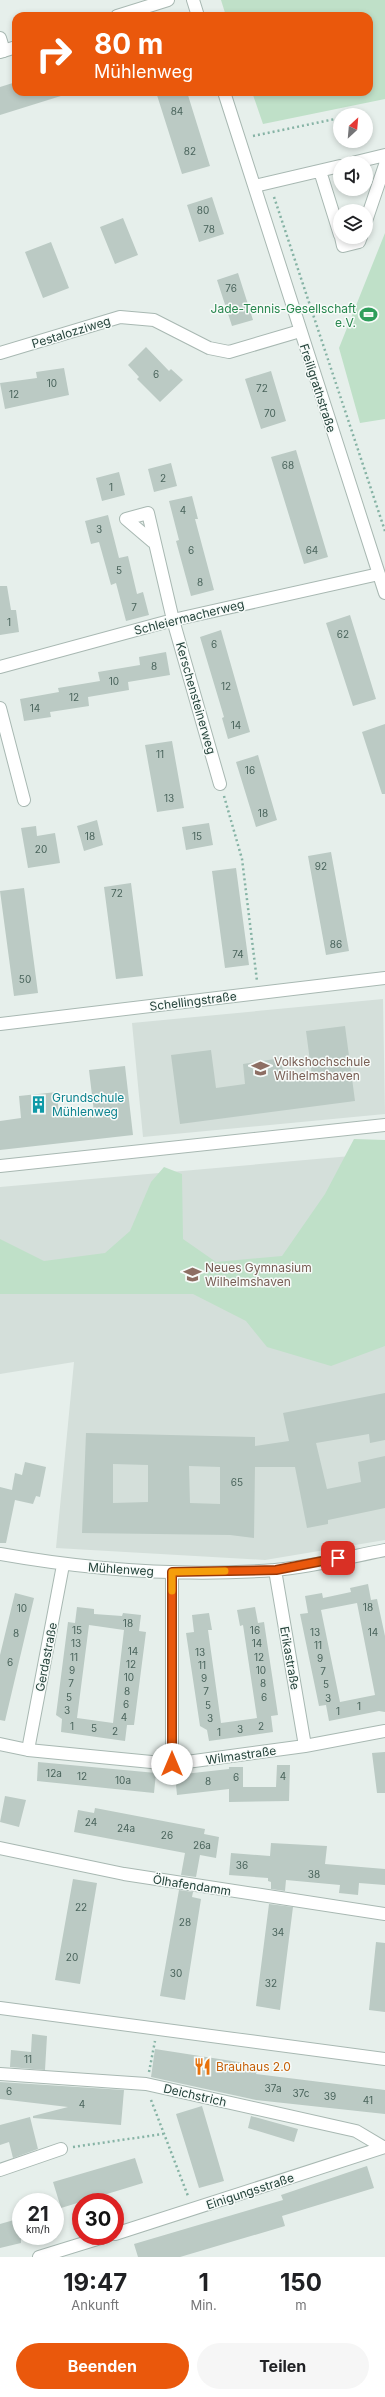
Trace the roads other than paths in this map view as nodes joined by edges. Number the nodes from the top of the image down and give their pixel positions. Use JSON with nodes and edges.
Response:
{"nodes":[{"id":1,"x":168,"y":0,"type":"edge"},
{"id":2,"x":193,"y":0,"type":"edge"},
{"id":3,"x":129,"y":12,"type":"edge"},
{"id":4,"x":197,"y":12,"type":"edge"},
{"id":5,"x":0,"y":38,"type":"edge"},
{"id":6,"x":12,"y":48,"type":"edge"},
{"id":7,"x":2,"y":51,"type":"edge"},
{"id":8,"x":225,"y":96,"type":"edge"},
{"id":9,"x":385,"y":155,"type":"edge"},
{"id":10,"x":373,"y":158,"type":"edge"},
{"id":11,"x":385,"y":165,"type":"edge"},
{"id":12,"x":333,"y":168,"type":"edge"},
{"id":13,"x":320,"y":171,"type":"junction"},
{"id":14,"x":255,"y":186,"type":"junction"},
{"id":15,"x":372,"y":204,"type":"edge"},
{"id":16,"x":333,"y":213,"type":"edge"},
{"id":17,"x":300,"y":332,"type":"junction"},
{"id":18,"x":0,"y":353,"type":"edge"},
{"id":19,"x":153,"y":542,"type":"dead end"},
{"id":20,"x":379,"y":574,"type":"junction"},
{"id":21,"x":385,"y":593,"type":"edge"},
{"id":22,"x":173,"y":620,"type":"junction"},
{"id":23,"x":0,"y":667,"type":"edge"},
{"id":24,"x":0,"y":708,"type":"edge"},
{"id":25,"x":220,"y":784,"type":"road end"},
{"id":26,"x":24,"y":800,"type":"dead end"},
{"id":27,"x":385,"y":978,"type":"edge"},
{"id":28,"x":0,"y":1024,"type":"edge"},
{"id":29,"x":385,"y":1125,"type":"edge"},
{"id":30,"x":0,"y":1166,"type":"edge"},
{"id":31,"x":385,"y":1550,"type":"edge"},
{"id":32,"x":0,"y":1554,"type":"edge"},
{"id":33,"x":63,"y":1565,"type":"junction"},
{"id":34,"x":276,"y":1570,"type":"junction"},
{"id":35,"x":172,"y":1572,"type":"junction"},
{"id":36,"x":385,"y":1731,"type":"edge"},
{"id":37,"x":0,"y":1744,"type":"edge"},
{"id":38,"x":305,"y":1746,"type":"junction"},
{"id":39,"x":28,"y":1750,"type":"junction"},
{"id":40,"x":172,"y":1764,"type":"junction"},
{"id":41,"x":0,"y":1848,"type":"edge"},
{"id":42,"x":385,"y":1914,"type":"edge"},
{"id":43,"x":0,"y":2008,"type":"edge"},
{"id":44,"x":385,"y":2059,"type":"edge"},
{"id":45,"x":0,"y":2074,"type":"edge"},
{"id":46,"x":384,"y":2147,"type":"edge"},
{"id":47,"x":61,"y":2149,"type":"road end"},
{"id":48,"x":0,"y":2170,"type":"edge"},
{"id":49,"x":124,"y":2231,"type":"edge"},
{"id":50,"x":78,"y":2245,"type":"edge"},
{"id":51,"x":39,"y":2257,"type":"edge"}],
"edges":[{"from":1,"to":3,"type":"street"},
{"from":2,"to":4,"type":"street"},
{"from":5,"to":7,"type":"street"},
{"from":6,"to":7,"type":"street"},
{"from":8,"to":14,"type":"street","name":"Freiligrathstraße"},
{"from":9,"to":10,"type":"street"},
{"from":11,"to":15,"type":"street"},
{"from":12,"to":13,"type":"street"},
{"from":13,"to":14,"type":"street"},
{"from":13,"to":16,"type":"street"},
{"from":14,"to":17,"type":"street","name":"Freiligrathstraße"},
{"from":17,"to":18,"type":"street","name":"Pestalozziweg"},
{"from":17,"to":20,"type":"street","name":"Freiligrathstraße"},
{"from":19,"to":22,"type":"street","name":"Kerschensteinerweg"},
{"from":20,"to":21,"type":"street","name":"Freiligrathstraße"},
{"from":20,"to":22,"type":"street","name":"Schleiermacherweg"},
{"from":22,"to":23,"type":"street","name":"Schleiermacherweg"},
{"from":22,"to":25,"type":"street","name":"Kerschensteinerweg"},
{"from":24,"to":26,"type":"street"},
{"from":27,"to":28,"type":"street","name":"Schellingstraße"},
{"from":29,"to":30,"type":"street"},
{"from":31,"to":34,"type":"street","name":"Mühlenweg"},
{"from":32,"to":33,"type":"street","name":"Mühlenweg"},
{"from":33,"to":35,"type":"street","name":"Mühlenweg"},
{"from":33,"to":39,"type":"street","name":"Gerdastraße"},
{"from":34,"to":35,"type":"street","name":"Mühlenweg"},
{"from":34,"to":38,"type":"street","name":"Erikastraße"},
{"from":35,"to":40,"type":"street"},
{"from":36,"to":38,"type":"street","name":"Wilmastraße"},
{"from":37,"to":39,"type":"street","name":"Wilmastraße"},
{"from":38,"to":40,"type":"street","name":"Wilmastraße"},
{"from":39,"to":40,"type":"street","name":"Wilmastraße"},
{"from":41,"to":42,"type":"street","name":"Ölhafendamm"},
{"from":43,"to":44,"type":"street"},
{"from":45,"to":46,"type":"street","name":"Deichstrich"},
{"from":46,"to":49,"type":"street","name":"Einigungsstraße"},
{"from":47,"to":48,"type":"street"},
{"from":50,"to":51,"type":"street"}]}
